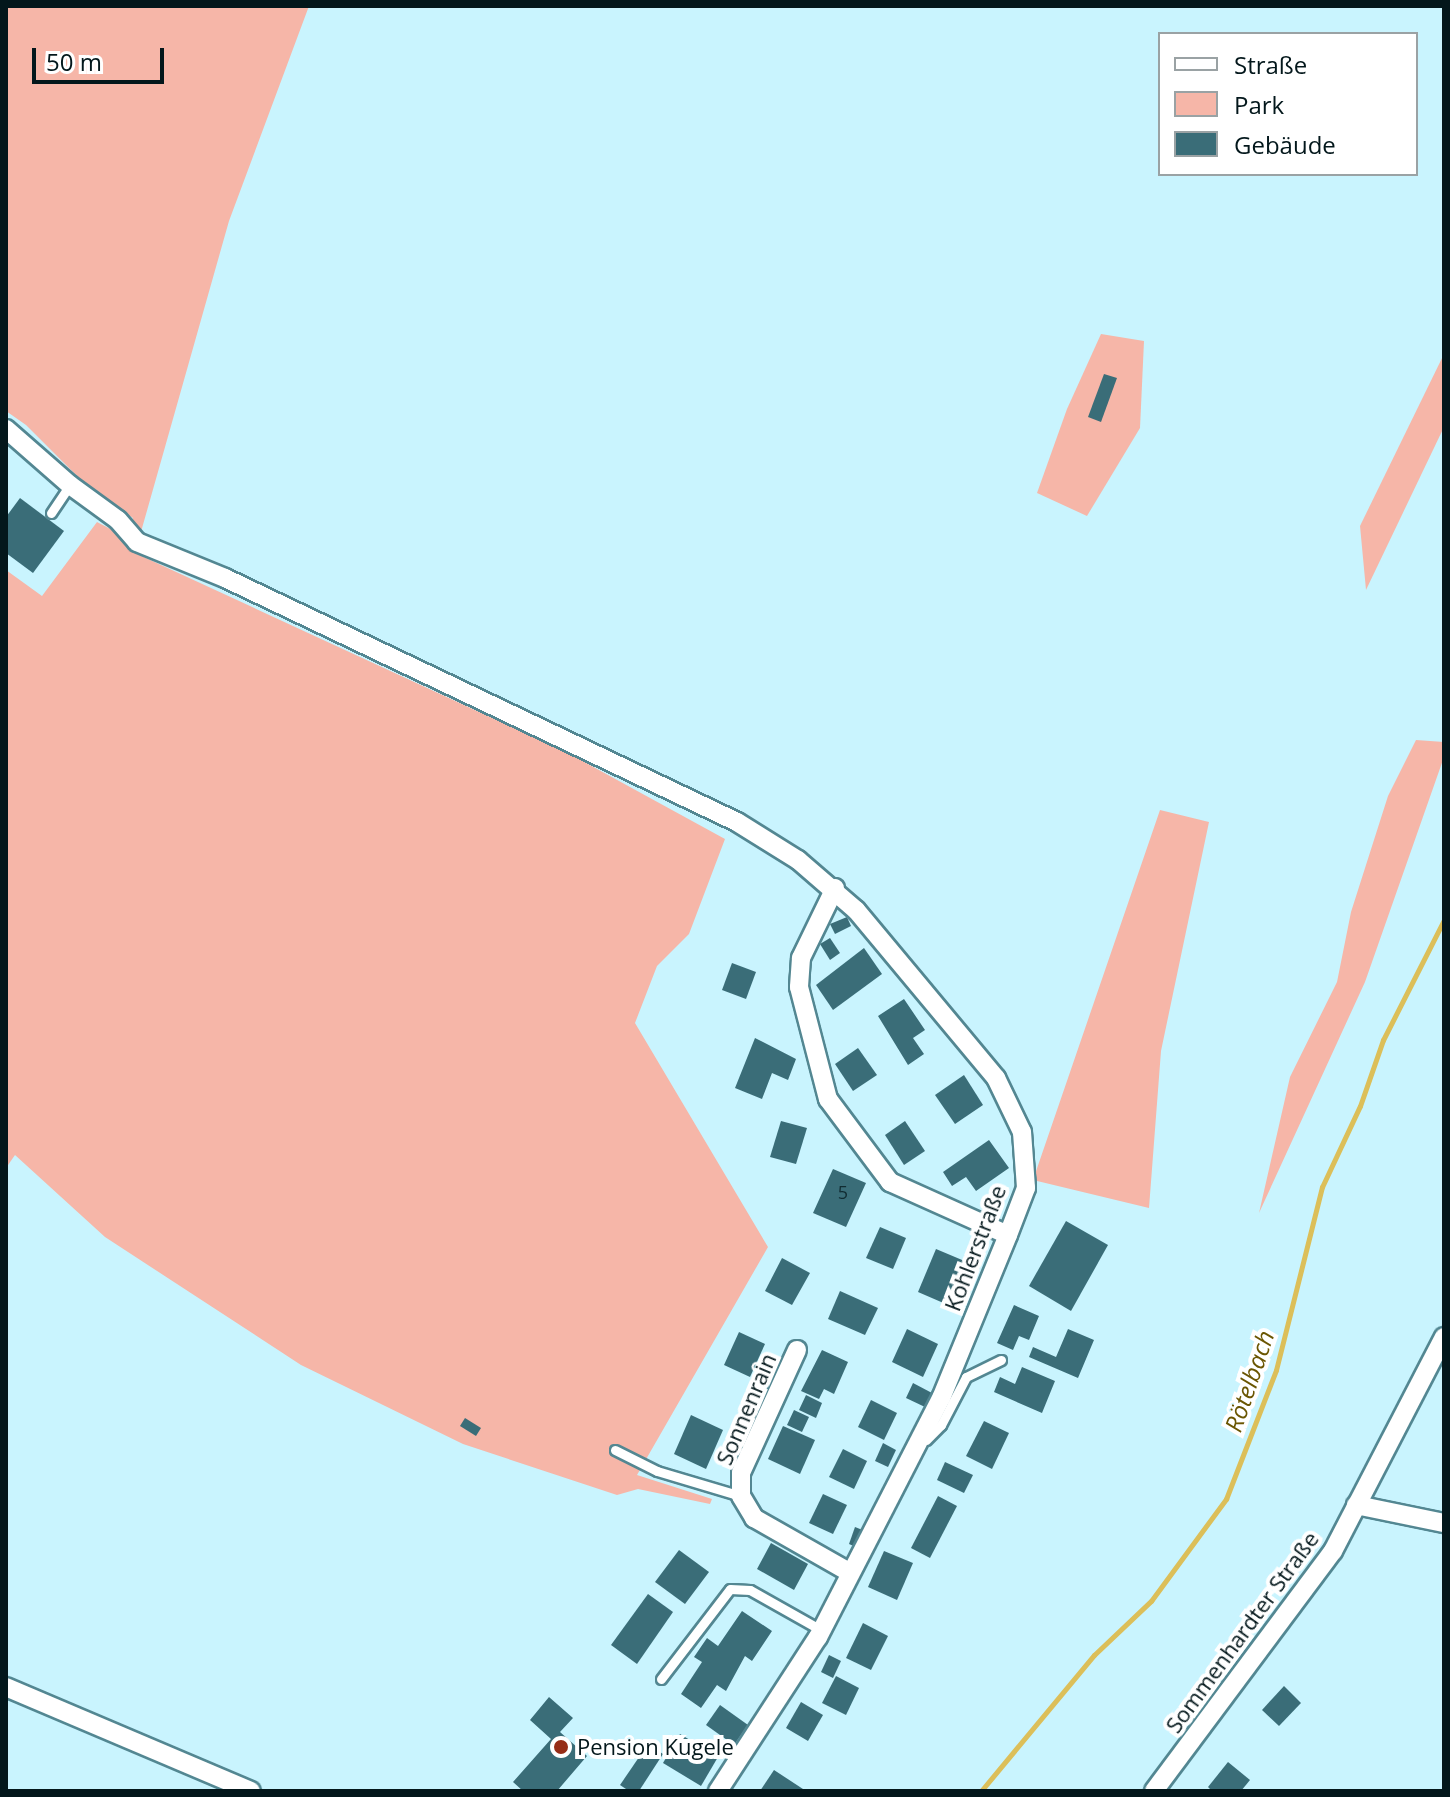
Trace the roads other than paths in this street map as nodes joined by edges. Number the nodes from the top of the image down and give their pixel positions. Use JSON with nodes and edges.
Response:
{"nodes":[{"id":1,"x":6,"y":429,"type":"edge"},
{"id":2,"x":70,"y":485,"type":"junction"},
{"id":3,"x":51,"y":513,"type":"dead end"},
{"id":4,"x":835,"y":888,"type":"junction"},
{"id":5,"x":1008,"y":1235,"type":"junction"},
{"id":6,"x":1444,"y":1337,"type":"edge"},
{"id":7,"x":797,"y":1350,"type":"dead end"},
{"id":8,"x":1001,"y":1360,"type":"dead end"},
{"id":9,"x":615,"y":1450,"type":"dead end"},
{"id":10,"x":915,"y":1451,"type":"junction"},
{"id":11,"x":741,"y":1496,"type":"junction"},
{"id":12,"x":1358,"y":1500,"type":"junction"},
{"id":13,"x":1444,"y":1523,"type":"edge"},
{"id":14,"x":849,"y":1572,"type":"junction"},
{"id":15,"x":821,"y":1630,"type":"junction"},
{"id":16,"x":661,"y":1679,"type":"dead end"},
{"id":17,"x":6,"y":1687,"type":"edge"},
{"id":18,"x":251,"y":1791,"type":"edge"},
{"id":19,"x":718,"y":1791,"type":"edge"},
{"id":20,"x":1154,"y":1791,"type":"edge"}],
"edges":[{"from":1,"to":2,"type":"street","name":"Kohlerstraße"},
{"from":2,"to":3,"type":"lane"},
{"from":2,"to":4,"type":"street","name":"Kohlerstraße"},
{"from":4,"to":5,"type":"street","name":"Kohlerstraße"},
{"from":4,"to":5,"type":"street"},
{"from":5,"to":10,"type":"street","name":"Kohlerstraße"},
{"from":6,"to":12,"type":"street","name":"Sommenhardter Straße"},
{"from":7,"to":11,"type":"street","name":"Sonnenrain"},
{"from":8,"to":10,"type":"lane"},
{"from":9,"to":11,"type":"lane"},
{"from":10,"to":14,"type":"street","name":"Kohlerstraße"},
{"from":11,"to":14,"type":"street","name":"Sonnenrain"},
{"from":12,"to":13,"type":"street"},
{"from":12,"to":20,"type":"street","name":"Sommenhardter Straße"},
{"from":14,"to":15,"type":"street","name":"Kohlerstraße"},
{"from":15,"to":16,"type":"lane"},
{"from":15,"to":19,"type":"street","name":"Kohlerstraße"},
{"from":17,"to":18,"type":"street"}]}
